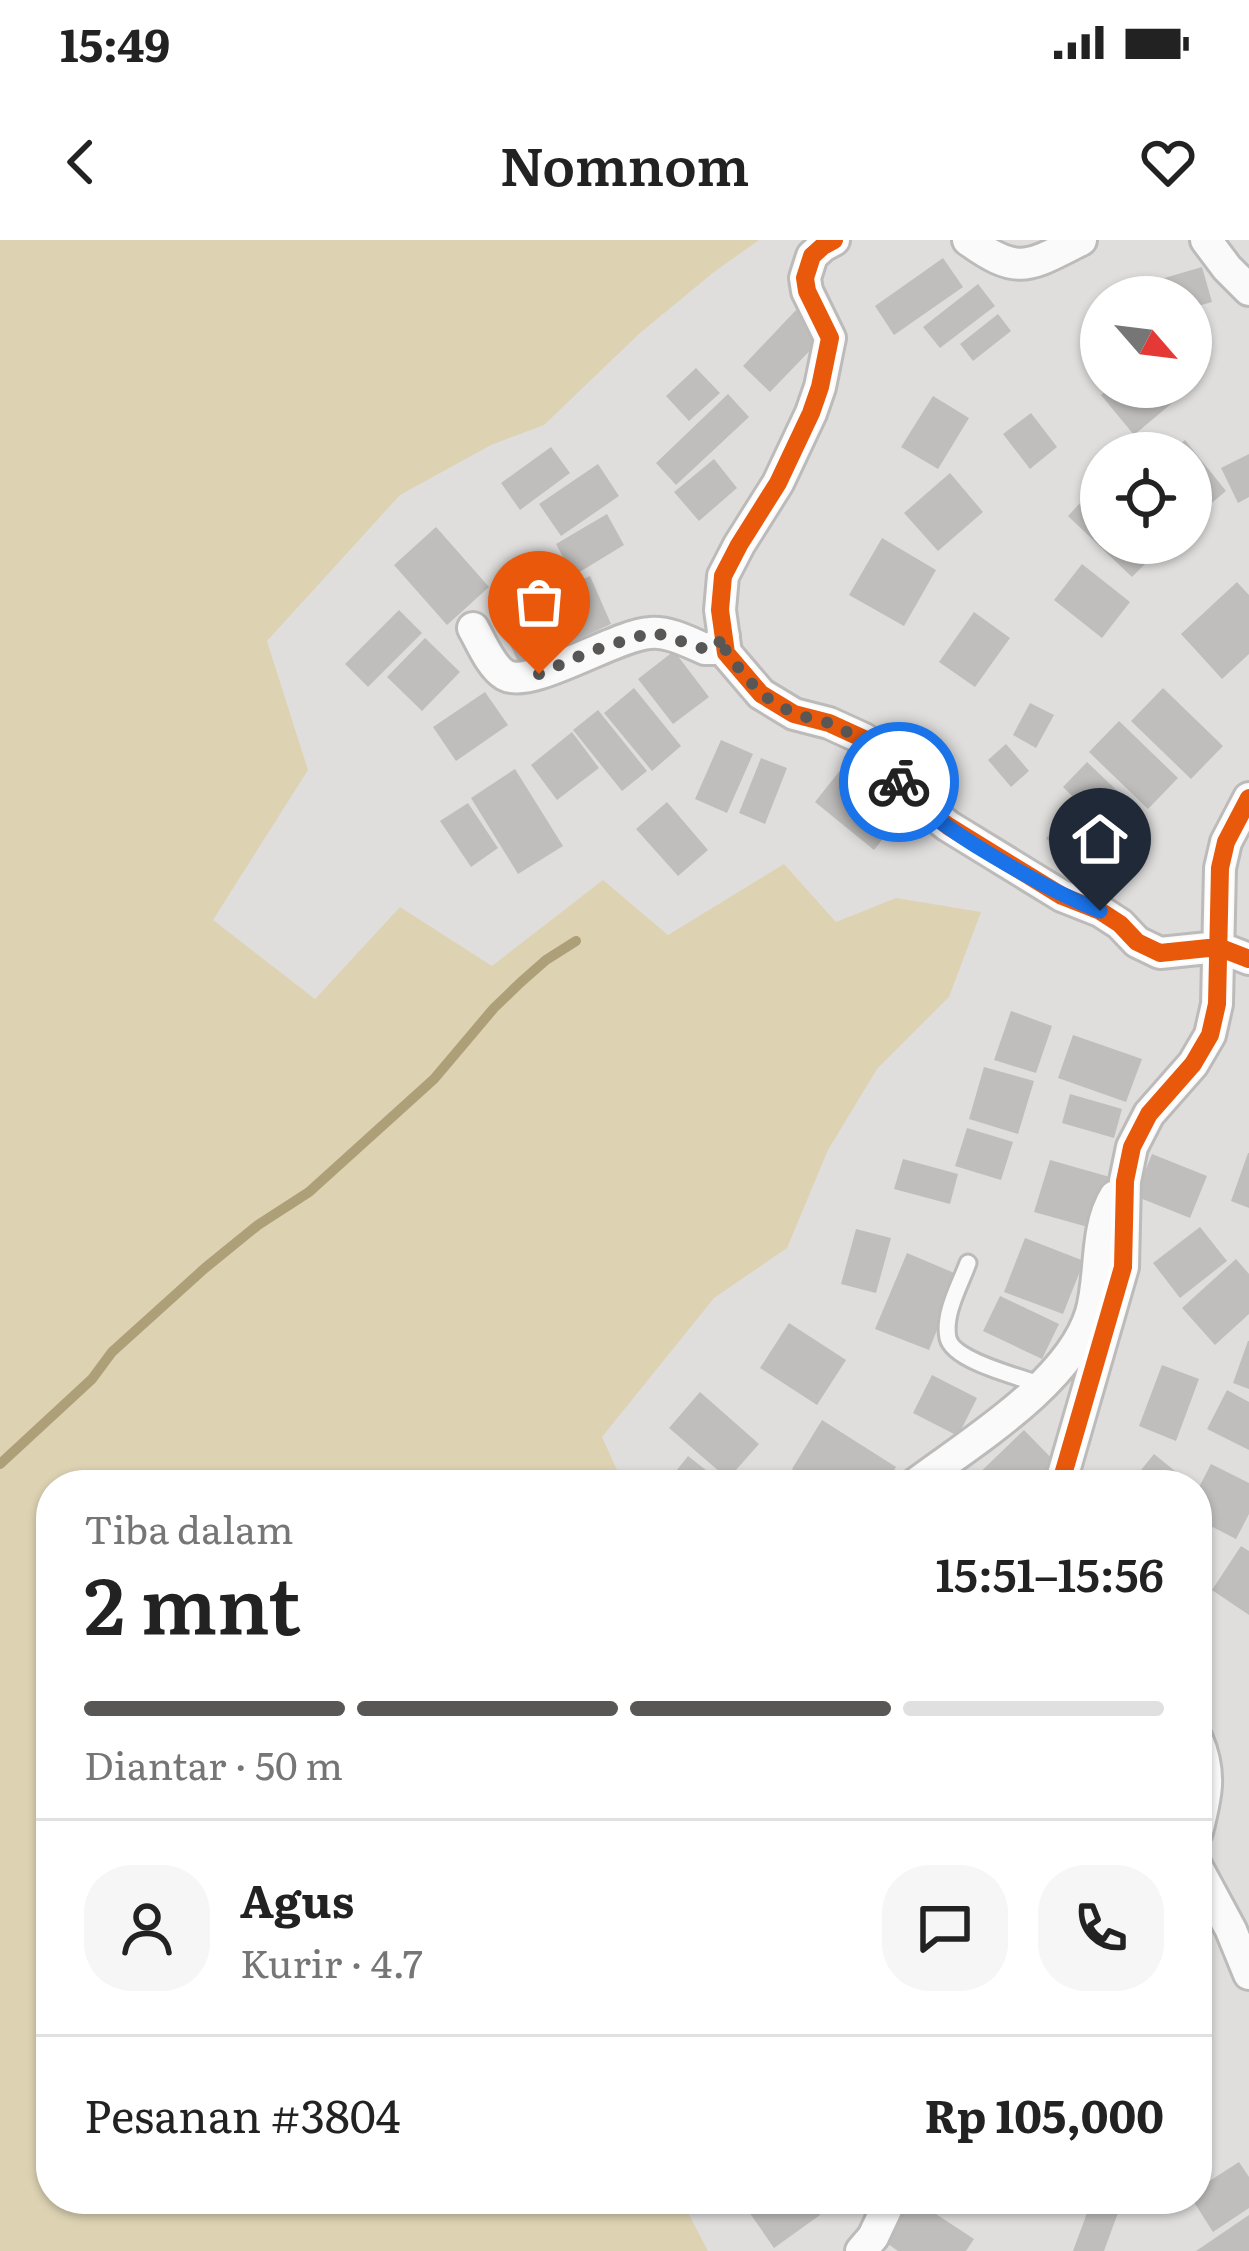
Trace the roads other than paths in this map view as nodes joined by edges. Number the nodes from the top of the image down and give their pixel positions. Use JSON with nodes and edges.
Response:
{"nodes":[{"id":1,"x":834,"y":240,"type":"edge"},
{"id":2,"x":968,"y":240,"type":"edge"},
{"id":3,"x":1081,"y":240,"type":"edge"},
{"id":4,"x":1206,"y":240,"type":"edge"},
{"id":5,"x":1249,"y":290,"type":"edge"},
{"id":6,"x":473,"y":628,"type":"dead end"},
{"id":7,"x":724,"y":636,"type":"junction"},
{"id":8,"x":1249,"y":798,"type":"edge"},
{"id":9,"x":1218,"y":947,"type":"junction"},
{"id":10,"x":1249,"y":959,"type":"edge"},
{"id":11,"x":1125,"y":1180,"type":"junction"},
{"id":12,"x":968,"y":1263,"type":"dead end"},
{"id":13,"x":1042,"y":1385,"type":"junction"},
{"id":14,"x":935,"y":1470,"type":"edge"},
{"id":15,"x":1064,"y":1470,"type":"edge"},
{"id":16,"x":1212,"y":1895,"type":"edge"},
{"id":17,"x":1249,"y":1974,"type":"edge"},
{"id":18,"x":884,"y":2214,"type":"edge"},
{"id":19,"x":861,"y":2251,"type":"edge"}],
"edges":[{"from":1,"to":7,"type":"street"},
{"from":2,"to":3,"type":"street"},
{"from":4,"to":5,"type":"street"},
{"from":6,"to":7,"type":"street"},
{"from":7,"to":9,"type":"street"},
{"from":8,"to":9,"type":"street"},
{"from":9,"to":10,"type":"street"},
{"from":9,"to":11,"type":"street"},
{"from":11,"to":13,"type":"street"},
{"from":11,"to":15,"type":"street"},
{"from":12,"to":13,"type":"lane"},
{"from":13,"to":14,"type":"street"},
{"from":16,"to":17,"type":"street"},
{"from":18,"to":19,"type":"street"}]}
